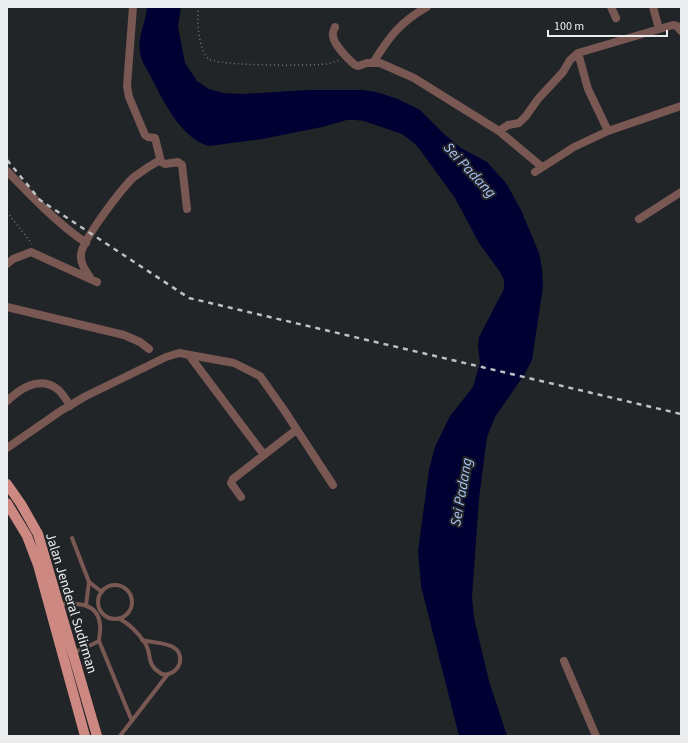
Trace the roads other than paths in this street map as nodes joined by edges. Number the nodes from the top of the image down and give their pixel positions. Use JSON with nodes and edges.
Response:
{"nodes":[{"id":1,"x":133,"y":7,"type":"edge"},
{"id":2,"x":427,"y":7,"type":"edge"},
{"id":3,"x":611,"y":7,"type":"edge"},
{"id":4,"x":653,"y":7,"type":"edge"},
{"id":5,"x":616,"y":18,"type":"dead end"},
{"id":6,"x":335,"y":27,"type":"dead end"},
{"id":7,"x":659,"y":29,"type":"junction"},
{"id":8,"x":681,"y":31,"type":"edge"},
{"id":9,"x":578,"y":53,"type":"junction"},
{"id":10,"x":373,"y":63,"type":"junction"},
{"id":11,"x":681,"y":106,"type":"edge"},
{"id":12,"x":499,"y":130,"type":"junction"},
{"id":13,"x":608,"y":131,"type":"junction"},
{"id":14,"x":160,"y":160,"type":"junction"},
{"id":15,"x":542,"y":167,"type":"junction"},
{"id":16,"x":7,"y":171,"type":"edge"},
{"id":17,"x":535,"y":172,"type":"dead end"},
{"id":18,"x":681,"y":192,"type":"edge"},
{"id":19,"x":187,"y":209,"type":"dead end"},
{"id":20,"x":639,"y":219,"type":"dead end"},
{"id":21,"x":86,"y":242,"type":"junction"},
{"id":22,"x":7,"y":264,"type":"edge"},
{"id":23,"x":7,"y":307,"type":"edge"},
{"id":24,"x":149,"y":349,"type":"dead end"},
{"id":25,"x":189,"y":355,"type":"junction"},
{"id":26,"x":7,"y":401,"type":"edge"},
{"id":27,"x":70,"y":406,"type":"junction"},
{"id":28,"x":296,"y":430,"type":"junction"},
{"id":29,"x":7,"y":448,"type":"edge"},
{"id":30,"x":264,"y":455,"type":"junction"},
{"id":31,"x":7,"y":484,"type":"edge"},
{"id":32,"x":333,"y":485,"type":"dead end"},
{"id":33,"x":241,"y":497,"type":"dead end"},
{"id":34,"x":7,"y":503,"type":"edge"},
{"id":35,"x":72,"y":538,"type":"dead end"},
{"id":36,"x":89,"y":582,"type":"junction"},
{"id":37,"x":102,"y":592,"type":"junction"},
{"id":38,"x":58,"y":604,"type":"junction"},
{"id":39,"x":86,"y":605,"type":"junction"},
{"id":40,"x":97,"y":614,"type":"junction"},
{"id":41,"x":106,"y":616,"type":"junction"},
{"id":42,"x":120,"y":619,"type":"junction"},
{"id":43,"x":142,"y":640,"type":"junction"},
{"id":44,"x":99,"y":641,"type":"junction"},
{"id":45,"x":67,"y":654,"type":"junction"},
{"id":46,"x":564,"y":661,"type":"dead end"},
{"id":47,"x":168,"y":674,"type":"junction"},
{"id":48,"x":132,"y":721,"type":"junction"},
{"id":49,"x":85,"y":736,"type":"edge"},
{"id":50,"x":97,"y":736,"type":"edge"},
{"id":51,"x":120,"y":736,"type":"edge"},
{"id":52,"x":596,"y":736,"type":"edge"}],
"edges":[{"from":1,"to":14,"type":"street"},
{"from":2,"to":10,"type":"street"},
{"from":3,"to":5,"type":"street"},
{"from":4,"to":7,"type":"street"},
{"from":6,"to":10,"type":"street"},
{"from":7,"to":8,"type":"street"},
{"from":7,"to":9,"type":"street"},
{"from":9,"to":12,"type":"street"},
{"from":9,"to":13,"type":"street"},
{"from":10,"to":12,"type":"street"},
{"from":11,"to":13,"type":"street"},
{"from":12,"to":15,"type":"street"},
{"from":13,"to":15,"type":"street"},
{"from":14,"to":19,"type":"street"},
{"from":14,"to":21,"type":"street"},
{"from":15,"to":17,"type":"street"},
{"from":16,"to":21,"type":"street"},
{"from":18,"to":20,"type":"street"},
{"from":21,"to":22,"type":"street"},
{"from":23,"to":24,"type":"street"},
{"from":25,"to":27,"type":"street"},
{"from":25,"to":28,"type":"street"},
{"from":25,"to":30,"type":"street"},
{"from":26,"to":27,"type":"street"},
{"from":27,"to":29,"type":"street"},
{"from":28,"to":30,"type":"street"},
{"from":28,"to":32,"type":"street"},
{"from":30,"to":33,"type":"street"},
{"from":31,"to":38,"type":"main road","name":"Jalan Jenderal Sudirman"},
{"from":34,"to":45,"type":"main road","name":"Jalan Jenderal Sudirman"},
{"from":35,"to":36,"type":"lane"},
{"from":36,"to":37,"type":"lane"},
{"from":36,"to":39,"type":"lane"},
{"from":37,"to":41,"type":"lane"},
{"from":37,"to":42,"type":"lane"},
{"from":38,"to":39,"type":"lane"},
{"from":38,"to":45,"type":"main road","name":"Jalan Jenderal Sudirman"},
{"from":39,"to":40,"type":"lane"},
{"from":40,"to":41,"type":"lane"},
{"from":40,"to":44,"type":"lane"},
{"from":41,"to":42,"type":"lane"},
{"from":42,"to":43,"type":"lane"},
{"from":43,"to":47,"type":"lane"},
{"from":43,"to":47,"type":"lane"},
{"from":44,"to":45,"type":"lane"},
{"from":44,"to":48,"type":"lane"},
{"from":45,"to":49,"type":"main road","name":"Jalan Jenderal Sudirman"},
{"from":45,"to":50,"type":"main road","name":"Jalan Jenderal Sudirman"},
{"from":46,"to":52,"type":"street"},
{"from":47,"to":48,"type":"lane"},
{"from":48,"to":51,"type":"lane"}]}
